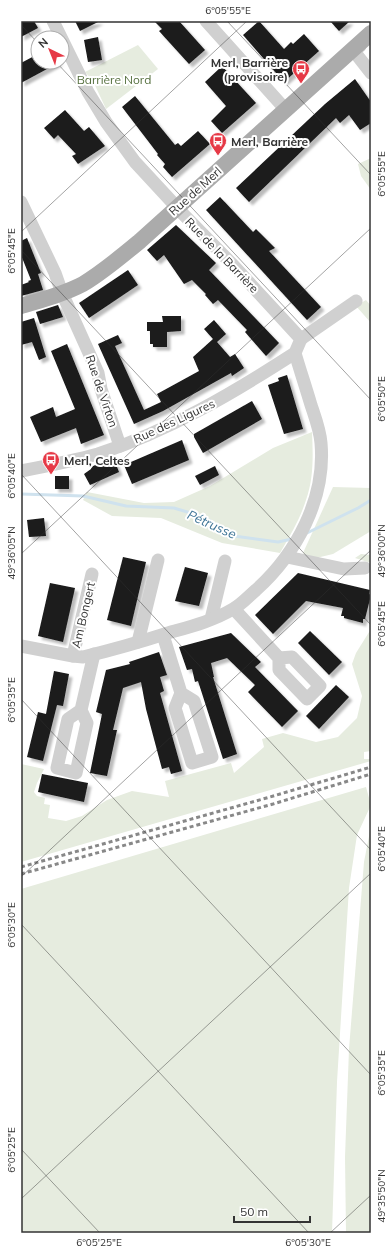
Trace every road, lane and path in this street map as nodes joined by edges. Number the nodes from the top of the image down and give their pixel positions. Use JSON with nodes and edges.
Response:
{"nodes":[{"id":1,"x":53,"y":21,"type":"edge"},
{"id":2,"x":206,"y":21,"type":"edge"},
{"id":3,"x":371,"y":23,"type":"edge"},
{"id":4,"x":371,"y":33,"type":"edge"},
{"id":5,"x":371,"y":42,"type":"edge"},
{"id":6,"x":352,"y":50,"type":"junction"},
{"id":7,"x":371,"y":73,"type":"edge"},
{"id":8,"x":286,"y":110,"type":"junction"},
{"id":9,"x":21,"y":202,"type":"edge"},
{"id":10,"x":177,"y":208,"type":"junction"},
{"id":11,"x":62,"y":293,"type":"junction"},
{"id":12,"x":356,"y":301,"type":"dead end"},
{"id":13,"x":21,"y":306,"type":"edge"},
{"id":14,"x":301,"y":339,"type":"junction"},
{"id":15,"x":295,"y":353,"type":"junction"},
{"id":16,"x":120,"y":446,"type":"junction"},
{"id":17,"x":21,"y":471,"type":"edge"},
{"id":18,"x":287,"y":557,"type":"junction"},
{"id":19,"x":158,"y":560,"type":"dead end"},
{"id":20,"x":225,"y":561,"type":"dead end"},
{"id":21,"x":366,"y":568,"type":"dead end"},
{"id":22,"x":92,"y":574,"type":"dead end"},
{"id":23,"x":234,"y":609,"type":"junction"},
{"id":24,"x":211,"y":619,"type":"junction"},
{"id":25,"x":163,"y":635,"type":"junction"},
{"id":26,"x":138,"y":642,"type":"junction"},
{"id":27,"x":21,"y":646,"type":"edge"},
{"id":28,"x":94,"y":654,"type":"junction"},
{"id":29,"x":73,"y":656,"type":"junction"},
{"id":30,"x":279,"y":658,"type":"dead end"},
{"id":31,"x":182,"y":693,"type":"junction"},
{"id":32,"x":81,"y":710,"type":"dead end"}],
"edges":[{"from":1,"to":10,"type":"street","name":"Rue de la Barrière"},
{"from":2,"to":8,"type":"street"},
{"from":3,"to":6,"type":"main road","name":"Rue de Merl"},
{"from":4,"to":6,"type":"main road","name":"Rue de Merl"},
{"from":5,"to":6,"type":"street","name":"Rue de Merl"},
{"from":6,"to":7,"type":"street"},
{"from":6,"to":8,"type":"main road","name":"Rue de Merl"},
{"from":8,"to":10,"type":"main road","name":"Rue de Merl"},
{"from":9,"to":11,"type":"street","name":"Rue de Virton"},
{"from":10,"to":11,"type":"main road","name":"Rue de Merl"},
{"from":10,"to":14,"type":"street","name":"Rue de la Barrière"},
{"from":11,"to":13,"type":"main road","name":"Rue de Merl"},
{"from":11,"to":16,"type":"street","name":"Rue de Virton"},
{"from":12,"to":14,"type":"street"},
{"from":14,"to":15,"type":"street"},
{"from":15,"to":16,"type":"street","name":"Rue des Ligures"},
{"from":15,"to":18,"type":"street","name":"Am Bongert"},
{"from":16,"to":17,"type":"street","name":"Rue des Ligures"},
{"from":18,"to":21,"type":"street"},
{"from":18,"to":23,"type":"street","name":"Am Bongert"},
{"from":19,"to":26,"type":"street"},
{"from":20,"to":24,"type":"street"},
{"from":22,"to":29,"type":"street","name":"Am Bongert"},
{"from":23,"to":24,"type":"street","name":"Am Bongert"},
{"from":23,"to":30,"type":"street"},
{"from":24,"to":25,"type":"street","name":"Am Bongert"},
{"from":25,"to":26,"type":"street","name":"Am Bongert"},
{"from":25,"to":31,"type":"street"},
{"from":26,"to":28,"type":"street","name":"Am Bongert"},
{"from":27,"to":29,"type":"street","name":"Am Bongert"},
{"from":28,"to":29,"type":"street","name":"Am Bongert"},
{"from":28,"to":32,"type":"street","name":"Am Bongert"},
{"from":31,"to":31,"type":"street"}]}
